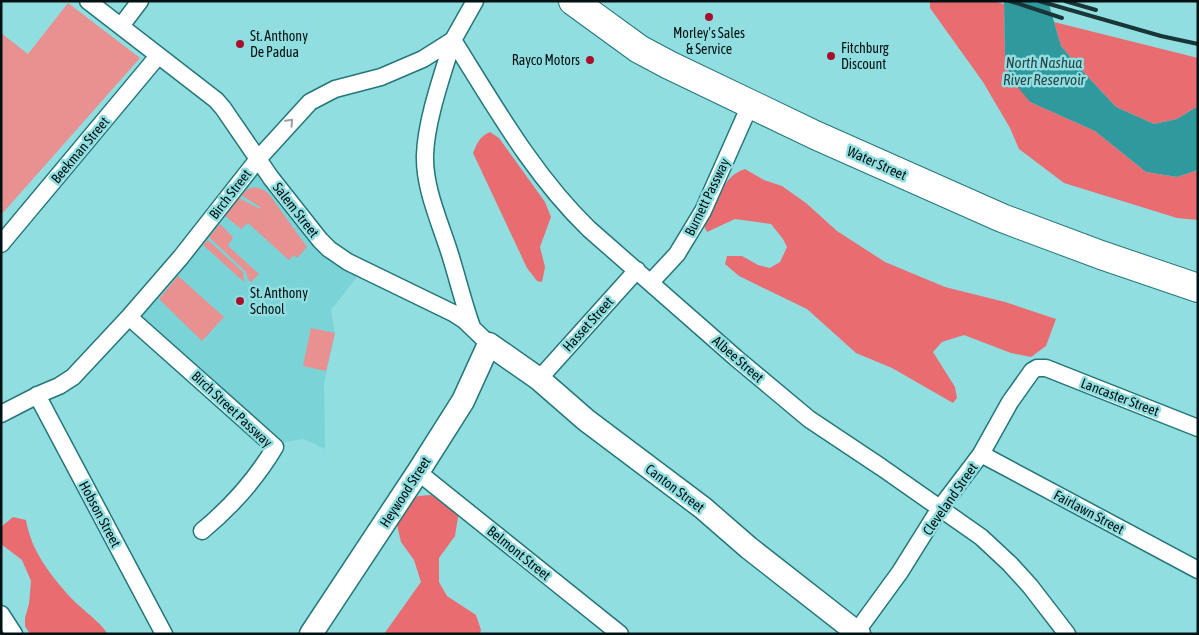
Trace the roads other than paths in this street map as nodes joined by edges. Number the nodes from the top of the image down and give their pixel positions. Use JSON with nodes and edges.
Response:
{"nodes":[{"id":1,"x":88,"y":1,"type":"edge"},
{"id":2,"x":140,"y":1,"type":"edge"},
{"id":3,"x":475,"y":1,"type":"edge"},
{"id":4,"x":573,"y":1,"type":"edge"},
{"id":5,"x":121,"y":26,"type":"junction"},
{"id":6,"x":453,"y":40,"type":"junction"},
{"id":7,"x":158,"y":56,"type":"junction"},
{"id":8,"x":750,"y":105,"type":"junction"},
{"id":9,"x":258,"y":159,"type":"junction"},
{"id":10,"x":1,"y":244,"type":"edge"},
{"id":11,"x":637,"y":270,"type":"junction"},
{"id":12,"x":651,"y":282,"type":"junction"},
{"id":13,"x":1198,"y":288,"type":"edge"},
{"id":14,"x":129,"y":317,"type":"junction"},
{"id":15,"x":472,"y":328,"type":"junction"},
{"id":16,"x":489,"y":344,"type":"junction"},
{"id":17,"x":1041,"y":368,"type":"joint"},
{"id":18,"x":539,"y":380,"type":"junction"},
{"id":19,"x":37,"y":395,"type":"junction"},
{"id":20,"x":1,"y":414,"type":"edge"},
{"id":21,"x":1198,"y":428,"type":"edge"},
{"id":22,"x":981,"y":454,"type":"junction"},
{"id":23,"x":418,"y":472,"type":"junction"},
{"id":24,"x":940,"y":508,"type":"junction"},
{"id":25,"x":202,"y":532,"type":"dead end"},
{"id":26,"x":1198,"y":570,"type":"edge"},
{"id":27,"x":858,"y":632,"type":"edge"},
{"id":28,"x":164,"y":634,"type":"edge"},
{"id":29,"x":311,"y":634,"type":"edge"},
{"id":30,"x":620,"y":634,"type":"edge"},
{"id":31,"x":1067,"y":634,"type":"edge"}],
"edges":[{"from":1,"to":5,"type":"street","name":"Salem Street"},
{"from":2,"to":5,"type":"street"},
{"from":3,"to":6,"type":"street","name":"Birch Street"},
{"from":4,"to":8,"type":"highway","name":"Water Street"},
{"from":5,"to":7,"type":"street","name":"Salem Street"},
{"from":9,"to":6,"type":"street","name":"Birch Street","one_way":true},
{"from":6,"to":11,"type":"street","name":"Albee Street"},
{"from":6,"to":15,"type":"street"},
{"from":7,"to":9,"type":"street","name":"Salem Street"},
{"from":7,"to":10,"type":"street","name":"Beekman Street"},
{"from":8,"to":12,"type":"street","name":"Burnett Passway"},
{"from":8,"to":13,"type":"highway","name":"Water Street"},
{"from":9,"to":14,"type":"street","name":"Birch Street"},
{"from":9,"to":15,"type":"street","name":"Salem Street"},
{"from":11,"to":12,"type":"street","name":"Albee Street"},
{"from":11,"to":18,"type":"street","name":"Hasset Street"},
{"from":12,"to":24,"type":"street","name":"Albee Street"},
{"from":14,"to":19,"type":"street","name":"Birch Street"},
{"from":14,"to":25,"type":"street","name":"Birch Street Passway"},
{"from":15,"to":16,"type":"street","name":"Salem Street"},
{"from":16,"to":18,"type":"street","name":"Canton Street"},
{"from":16,"to":23,"type":"street","name":"Heywood Street"},
{"from":17,"to":21,"type":"street","name":"Lancaster Street"},
{"from":17,"to":22,"type":"street","name":"Cleveland Street"},
{"from":18,"to":27,"type":"street","name":"Canton Street"},
{"from":19,"to":20,"type":"street","name":"Birch Street"},
{"from":19,"to":28,"type":"street","name":"Hobson Street"},
{"from":22,"to":24,"type":"street","name":"Cleveland Street"},
{"from":22,"to":26,"type":"street","name":"Fairlawn Street"},
{"from":23,"to":29,"type":"street","name":"Heywood Street"},
{"from":23,"to":30,"type":"street","name":"Belmont Street"},
{"from":24,"to":27,"type":"street","name":"Cleveland Street"},
{"from":24,"to":31,"type":"street","name":"Albee Street"}]}
